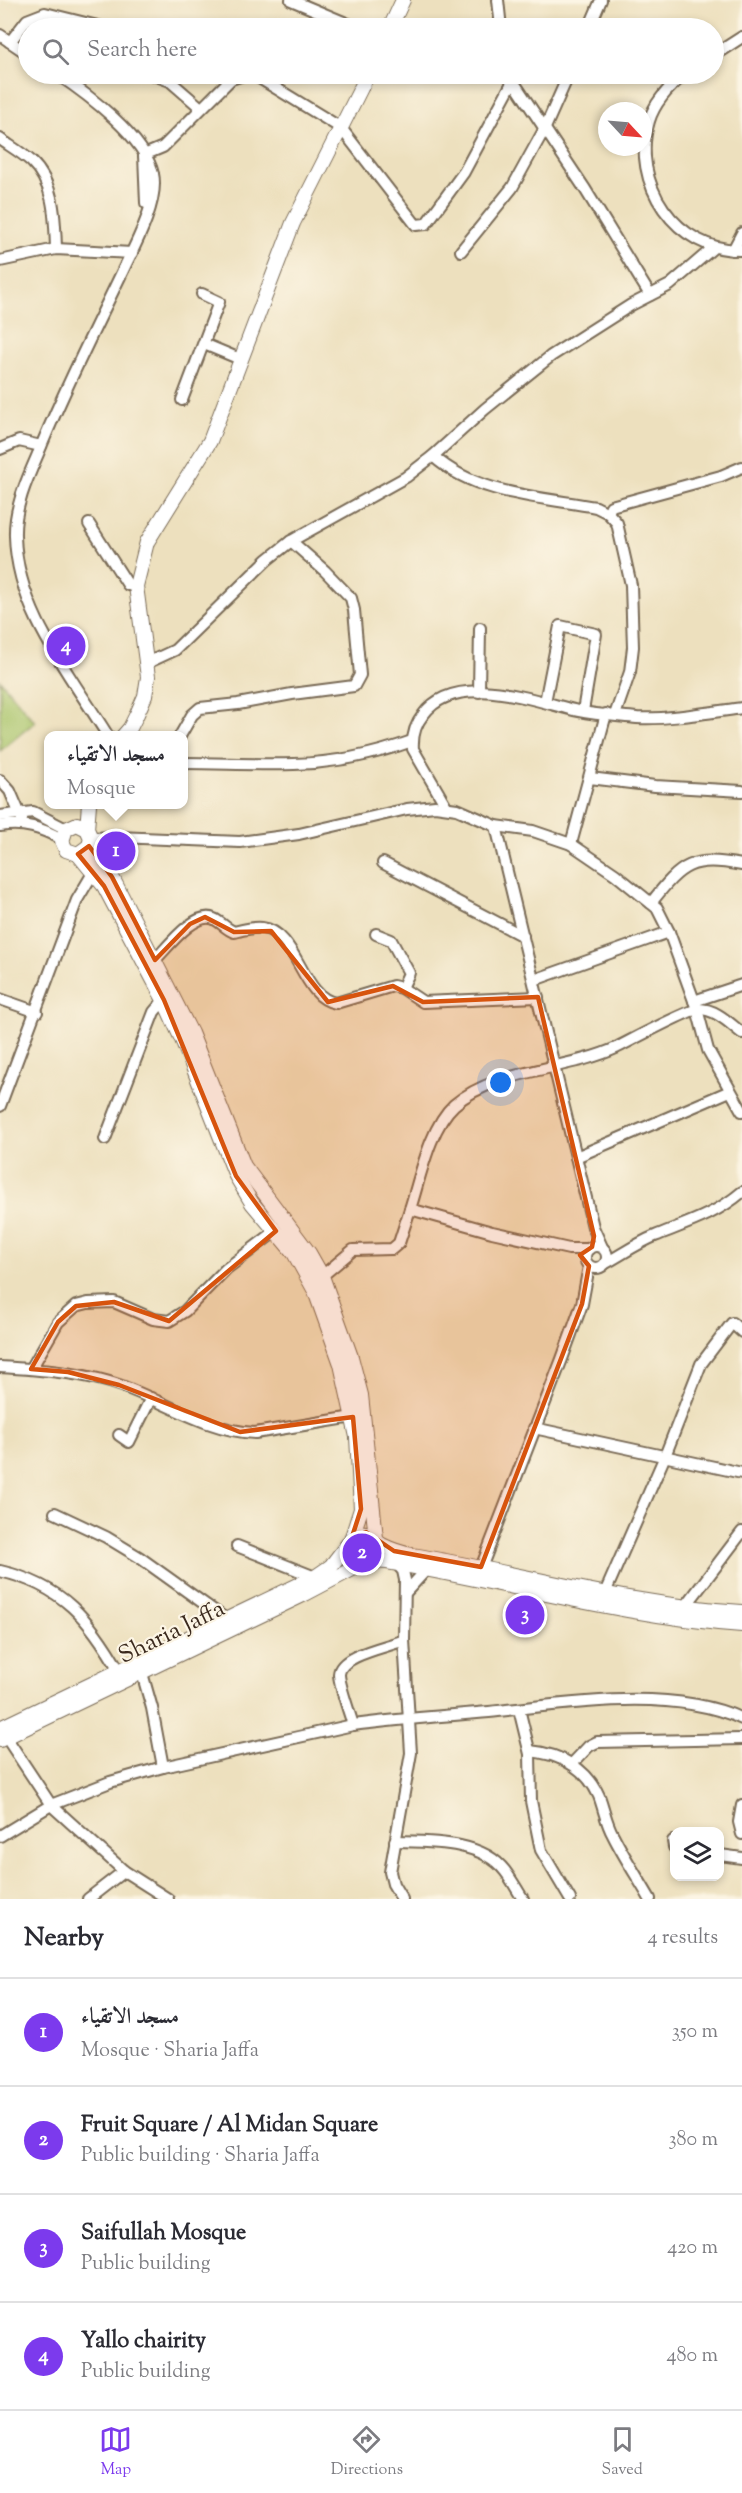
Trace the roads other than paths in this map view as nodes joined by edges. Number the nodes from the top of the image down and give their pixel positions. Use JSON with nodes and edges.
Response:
{"nodes":[{"id":1,"x":291,"y":0,"type":"edge"},
{"id":2,"x":403,"y":0,"type":"edge"},
{"id":3,"x":498,"y":0,"type":"edge"},
{"id":4,"x":602,"y":0,"type":"edge"},
{"id":5,"x":31,"y":18,"type":"edge"},
{"id":6,"x":58,"y":18,"type":"edge"},
{"id":7,"x":334,"y":18,"type":"edge"},
{"id":8,"x":395,"y":18,"type":"edge"},
{"id":9,"x":500,"y":18,"type":"edge"},
{"id":10,"x":594,"y":18,"type":"edge"},
{"id":11,"x":18,"y":32,"type":"edge"},
{"id":12,"x":0,"y":35,"type":"edge"},
{"id":13,"x":742,"y":37,"type":"edge"},
{"id":14,"x":10,"y":42,"type":"junction"},
{"id":15,"x":18,"y":47,"type":"edge"},
{"id":16,"x":724,"y":49,"type":"edge"},
{"id":17,"x":70,"y":84,"type":"edge"},
{"id":18,"x":173,"y":84,"type":"edge"},
{"id":19,"x":226,"y":84,"type":"edge"},
{"id":20,"x":269,"y":84,"type":"edge"},
{"id":21,"x":363,"y":84,"type":"edge"},
{"id":22,"x":508,"y":84,"type":"edge"},
{"id":23,"x":517,"y":84,"type":"edge"},
{"id":24,"x":565,"y":84,"type":"edge"},
{"id":25,"x":675,"y":84,"type":"edge"},
{"id":26,"x":201,"y":108,"type":"junction"},
{"id":27,"x":341,"y":128,"type":"junction"},
{"id":28,"x":545,"y":128,"type":"junction"},
{"id":29,"x":0,"y":139,"type":"edge"},
{"id":30,"x":144,"y":155,"type":"junction"},
{"id":31,"x":742,"y":233,"type":"edge"},
{"id":32,"x":713,"y":248,"type":"junction"},
{"id":33,"x":56,"y":249,"type":"junction"},
{"id":34,"x":738,"y":250,"type":"edge"},
{"id":35,"x":461,"y":251,"type":"dead end"},
{"id":36,"x":132,"y":253,"type":"junction"},
{"id":37,"x":0,"y":261,"type":"edge"},
{"id":38,"x":202,"y":294,"type":"dead end"},
{"id":39,"x":650,"y":295,"type":"junction"},
{"id":40,"x":204,"y":344,"type":"junction"},
{"id":41,"x":240,"y":359,"type":"junction"},
{"id":42,"x":182,"y":400,"type":"dead end"},
{"id":43,"x":41,"y":446,"type":"junction"},
{"id":44,"x":0,"y":449,"type":"edge"},
{"id":45,"x":434,"y":456,"type":"junction"},
{"id":46,"x":742,"y":467,"type":"edge"},
{"id":47,"x":608,"y":513,"type":"junction"},
{"id":48,"x":89,"y":524,"type":"dead end"},
{"id":49,"x":291,"y":541,"type":"junction"},
{"id":50,"x":136,"y":586,"type":"junction"},
{"id":51,"x":480,"y":628,"type":"dead end"},
{"id":52,"x":147,"y":663,"type":"junction"},
{"id":53,"x":479,"y":692,"type":"junction"},
{"id":54,"x":545,"y":702,"type":"junction"},
{"id":55,"x":742,"y":708,"type":"edge"},
{"id":56,"x":583,"y":711,"type":"junction"},
{"id":57,"x":610,"y":715,"type":"junction"},
{"id":58,"x":105,"y":731,"type":"edge"},
{"id":59,"x":127,"y":731,"type":"edge"},
{"id":60,"x":182,"y":731,"type":"edge"},
{"id":61,"x":412,"y":741,"type":"junction"},
{"id":62,"x":188,"y":763,"type":"edge"},
{"id":63,"x":590,"y":778,"type":"junction"},
{"id":64,"x":0,"y":780,"type":"edge"},
{"id":65,"x":742,"y":791,"type":"edge"},
{"id":66,"x":446,"y":806,"type":"junction"},
{"id":67,"x":83,"y":809,"type":"edge"},
{"id":68,"x":87,"y":809,"type":"edge"},
{"id":69,"x":20,"y":812,"type":"junction"},
{"id":70,"x":0,"y":816,"type":"edge"},
{"id":71,"x":24,"y":825,"type":"junction"},
{"id":72,"x":0,"y":826,"type":"edge"},
{"id":73,"x":496,"y":826,"type":"junction"},
{"id":74,"x":67,"y":831,"type":"junction"},
{"id":75,"x":86,"y":842,"type":"junction"},
{"id":76,"x":571,"y":844,"type":"junction"},
{"id":77,"x":383,"y":863,"type":"dead end"},
{"id":78,"x":742,"y":865,"type":"edge"},
{"id":79,"x":93,"y":873,"type":"junction"},
{"id":80,"x":651,"y":903,"type":"junction"},
{"id":81,"x":669,"y":932,"type":"junction"},
{"id":82,"x":376,"y":933,"type":"dead end"},
{"id":83,"x":523,"y":936,"type":"junction"},
{"id":84,"x":155,"y":960,"type":"junction"},
{"id":85,"x":534,"y":980,"type":"junction"},
{"id":86,"x":742,"y":985,"type":"edge"},
{"id":87,"x":402,"y":987,"type":"junction"},
{"id":88,"x":538,"y":997,"type":"junction"},
{"id":89,"x":0,"y":999,"type":"edge"},
{"id":90,"x":164,"y":1000,"type":"junction"},
{"id":91,"x":696,"y":1005,"type":"junction"},
{"id":92,"x":37,"y":1012,"type":"junction"},
{"id":93,"x":742,"y":1033,"type":"edge"},
{"id":94,"x":554,"y":1065,"type":"junction"},
{"id":95,"x":730,"y":1091,"type":"junction"},
{"id":96,"x":0,"y":1106,"type":"edge"},
{"id":97,"x":742,"y":1111,"type":"edge"},
{"id":98,"x":105,"y":1139,"type":"dead end"},
{"id":99,"x":576,"y":1157,"type":"junction"},
{"id":100,"x":742,"y":1192,"type":"edge"},
{"id":101,"x":410,"y":1209,"type":"junction"},
{"id":102,"x":276,"y":1231,"type":"junction"},
{"id":103,"x":597,"y":1248,"type":"junction"},
{"id":104,"x":569,"y":1249,"type":"junction"},
{"id":105,"x":630,"y":1249,"type":"junction"},
{"id":106,"x":588,"y":1264,"type":"junction"},
{"id":107,"x":604,"y":1264,"type":"junction"},
{"id":108,"x":322,"y":1276,"type":"junction"},
{"id":109,"x":583,"y":1299,"type":"junction"},
{"id":110,"x":742,"y":1332,"type":"edge"},
{"id":111,"x":0,"y":1367,"type":"edge"},
{"id":112,"x":31,"y":1369,"type":"junction"},
{"id":113,"x":152,"y":1398,"type":"junction"},
{"id":114,"x":353,"y":1417,"type":"junction"},
{"id":115,"x":534,"y":1428,"type":"junction"},
{"id":116,"x":119,"y":1435,"type":"dead end"},
{"id":117,"x":665,"y":1456,"type":"junction"},
{"id":118,"x":742,"y":1473,"type":"edge"},
{"id":119,"x":55,"y":1513,"type":"dead end"},
{"id":120,"x":742,"y":1532,"type":"edge"},
{"id":121,"x":377,"y":1540,"type":"junction"},
{"id":122,"x":350,"y":1541,"type":"junction"},
{"id":123,"x":237,"y":1546,"type":"dead end"},
{"id":124,"x":367,"y":1563,"type":"junction"},
{"id":125,"x":396,"y":1563,"type":"junction"},
{"id":126,"x":427,"y":1569,"type":"junction"},
{"id":127,"x":0,"y":1571,"type":"edge"},
{"id":128,"x":479,"y":1573,"type":"junction"},
{"id":129,"x":315,"y":1577,"type":"junction"},
{"id":130,"x":406,"y":1592,"type":"junction"},
{"id":131,"x":605,"y":1593,"type":"junction"},
{"id":132,"x":685,"y":1607,"type":"junction"},
{"id":133,"x":742,"y":1612,"type":"edge"},
{"id":134,"x":227,"y":1620,"type":"junction"},
{"id":135,"x":742,"y":1625,"type":"edge"},
{"id":136,"x":404,"y":1640,"type":"junction"},
{"id":137,"x":120,"y":1672,"type":"junction"},
{"id":138,"x":142,"y":1673,"type":"junction"},
{"id":139,"x":519,"y":1709,"type":"junction"},
{"id":140,"x":408,"y":1718,"type":"junction"},
{"id":141,"x":742,"y":1719,"type":"edge"},
{"id":142,"x":353,"y":1725,"type":"junction"},
{"id":143,"x":2,"y":1735,"type":"edge"},
{"id":144,"x":742,"y":1740,"type":"edge"},
{"id":145,"x":530,"y":1751,"type":"junction"},
{"id":146,"x":572,"y":1764,"type":"junction"},
{"id":147,"x":163,"y":1767,"type":"junction"},
{"id":148,"x":51,"y":1805,"type":"junction"},
{"id":149,"x":742,"y":1805,"type":"edge"},
{"id":150,"x":742,"y":1834,"type":"edge"},
{"id":151,"x":0,"y":1836,"type":"edge"},
{"id":152,"x":395,"y":1841,"type":"junction"},
{"id":153,"x":724,"y":1856,"type":"edge"},
{"id":154,"x":742,"y":1858,"type":"edge"},
{"id":155,"x":124,"y":1871,"type":"junction"},
{"id":156,"x":88,"y":1899,"type":"edge"},
{"id":157,"x":168,"y":1899,"type":"edge"},
{"id":158,"x":402,"y":1899,"type":"edge"},
{"id":159,"x":523,"y":1899,"type":"edge"},
{"id":160,"x":570,"y":1899,"type":"edge"},
{"id":161,"x":650,"y":1899,"type":"edge"}],
"edges":[{"from":1,"to":7,"type":"street"},
{"from":2,"to":8,"type":"main road"},
{"from":3,"to":9,"type":"street"},
{"from":4,"to":10,"type":"street"},
{"from":5,"to":6,"type":"street"},
{"from":11,"to":14,"type":"street"},
{"from":12,"to":14,"type":"street"},
{"from":13,"to":16,"type":"street"},
{"from":14,"to":15,"type":"street"},
{"from":17,"to":30,"type":"street"},
{"from":18,"to":26,"type":"street"},
{"from":19,"to":26,"type":"street"},
{"from":20,"to":27,"type":"street"},
{"from":21,"to":27,"type":"main road"},
{"from":22,"to":27,"type":"street"},
{"from":23,"to":28,"type":"street"},
{"from":24,"to":28,"type":"street"},
{"from":25,"to":32,"type":"street"},
{"from":26,"to":30,"type":"street"},
{"from":27,"to":41,"type":"main road"},
{"from":28,"to":35,"type":"street"},
{"from":28,"to":39,"type":"street"},
{"from":29,"to":33,"type":"street"},
{"from":30,"to":36,"type":"street"},
{"from":31,"to":34,"type":"street"},
{"from":32,"to":34,"type":"street"},
{"from":32,"to":39,"type":"street"},
{"from":33,"to":36,"type":"street"},
{"from":33,"to":37,"type":"street"},
{"from":36,"to":43,"type":"street"},
{"from":38,"to":40,"type":"street"},
{"from":39,"to":45,"type":"street"},
{"from":40,"to":41,"type":"street"},
{"from":40,"to":42,"type":"street"},
{"from":41,"to":50,"type":"main road"},
{"from":43,"to":44,"type":"street"},
{"from":43,"to":58,"type":"street"},
{"from":45,"to":47,"type":"street"},
{"from":45,"to":49,"type":"street"},
{"from":46,"to":47,"type":"street"},
{"from":47,"to":57,"type":"street"},
{"from":48,"to":50,"type":"street"},
{"from":49,"to":52,"type":"street"},
{"from":49,"to":60,"type":"street"},
{"from":50,"to":52,"type":"main road"},
{"from":51,"to":53,"type":"street"},
{"from":52,"to":59,"type":"main road"},
{"from":53,"to":54,"type":"street"},
{"from":53,"to":61,"type":"street"},
{"from":54,"to":56,"type":"street"},
{"from":54,"to":56,"type":"street"},
{"from":55,"to":57,"type":"street"},
{"from":56,"to":57,"type":"street"},
{"from":57,"to":63,"type":"street"},
{"from":61,"to":62,"type":"street"},
{"from":61,"to":66,"type":"street"},
{"from":63,"to":65,"type":"street"},
{"from":63,"to":76,"type":"street"},
{"from":64,"to":69,"type":"street"},
{"from":66,"to":73,"type":"street"},
{"from":66,"to":75,"type":"street"},
{"from":67,"to":74,"type":"main road"},
{"from":68,"to":75,"type":"main road"},
{"from":69,"to":70,"type":"street"},
{"from":69,"to":71,"type":"street"},
{"from":69,"to":74,"type":"street"},
{"from":71,"to":72,"type":"street"},
{"from":71,"to":74,"type":"street"},
{"from":73,"to":76,"type":"street"},
{"from":73,"to":83,"type":"street"},
{"from":74,"to":75,"type":"main road"},
{"from":74,"to":75,"type":"main road"},
{"from":75,"to":79,"type":"main road"},
{"from":75,"to":84,"type":"main road"},
{"from":76,"to":80,"type":"street"},
{"from":77,"to":83,"type":"street"},
{"from":78,"to":80,"type":"street"},
{"from":79,"to":90,"type":"main road"},
{"from":79,"to":92,"type":"street"},
{"from":80,"to":81,"type":"street"},
{"from":81,"to":85,"type":"street"},
{"from":81,"to":91,"type":"street"},
{"from":82,"to":87,"type":"street"},
{"from":83,"to":85,"type":"street"},
{"from":84,"to":87,"type":"street"},
{"from":84,"to":108,"type":"main road"},
{"from":85,"to":88,"type":"street"},
{"from":86,"to":91,"type":"street"},
{"from":87,"to":88,"type":"street"},
{"from":88,"to":94,"type":"street"},
{"from":89,"to":92,"type":"street"},
{"from":90,"to":98,"type":"street"},
{"from":90,"to":102,"type":"main road"},
{"from":91,"to":93,"type":"street"},
{"from":91,"to":94,"type":"street"},
{"from":91,"to":95,"type":"street"},
{"from":92,"to":96,"type":"street"},
{"from":94,"to":99,"type":"street"},
{"from":94,"to":101,"type":"street"},
{"from":95,"to":97,"type":"street"},
{"from":95,"to":99,"type":"street"},
{"from":99,"to":103,"type":"street"},
{"from":100,"to":105,"type":"street"},
{"from":101,"to":104,"type":"street"},
{"from":101,"to":108,"type":"street"},
{"from":102,"to":112,"type":"street"},
{"from":102,"to":114,"type":"main road"},
{"from":103,"to":104,"type":"street"},
{"from":103,"to":105,"type":"street"},
{"from":103,"to":106,"type":"street"},
{"from":103,"to":107,"type":"street"},
{"from":104,"to":106,"type":"street"},
{"from":105,"to":107,"type":"street"},
{"from":106,"to":107,"type":"street"},
{"from":106,"to":109,"type":"street"},
{"from":107,"to":109,"type":"street"},
{"from":108,"to":121,"type":"main road"},
{"from":109,"to":115,"type":"street"},
{"from":110,"to":117,"type":"street"},
{"from":111,"to":112,"type":"street"},
{"from":112,"to":113,"type":"street"},
{"from":113,"to":114,"type":"street"},
{"from":113,"to":116,"type":"street"},
{"from":114,"to":122,"type":"main road"},
{"from":115,"to":117,"type":"street"},
{"from":115,"to":128,"type":"street"},
{"from":117,"to":118,"type":"street"},
{"from":117,"to":131,"type":"street"},
{"from":119,"to":134,"type":"street"},
{"from":120,"to":132,"type":"street"},
{"from":121,"to":122,"type":"main road"},
{"from":121,"to":124,"type":"main road"},
{"from":121,"to":128,"type":"main road"},
{"from":122,"to":124,"type":"main road"},
{"from":122,"to":129,"type":"main road","name":"Sharia Jaffa"},
{"from":123,"to":129,"type":"street"},
{"from":124,"to":125,"type":"main road"},
{"from":124,"to":138,"type":"main road","name":"Sharia Jaffa"},
{"from":125,"to":126,"type":"main road"},
{"from":125,"to":130,"type":"street"},
{"from":126,"to":128,"type":"main road"},
{"from":126,"to":130,"type":"street"},
{"from":127,"to":137,"type":"street"},
{"from":128,"to":131,"type":"main road"},
{"from":128,"to":135,"type":"main road"},
{"from":129,"to":134,"type":"main road","name":"Sharia Jaffa"},
{"from":130,"to":136,"type":"street"},
{"from":131,"to":132,"type":"main road"},
{"from":132,"to":133,"type":"main road"},
{"from":134,"to":137,"type":"main road","name":"Sharia Jaffa"},
{"from":136,"to":140,"type":"street"},
{"from":136,"to":142,"type":"street"},
{"from":137,"to":143,"type":"main road","name":"Sharia Jaffa"},
{"from":138,"to":143,"type":"main road","name":"Sharia Jaffa"},
{"from":138,"to":147,"type":"street"},
{"from":139,"to":140,"type":"street"},
{"from":139,"to":141,"type":"street"},
{"from":139,"to":145,"type":"street"},
{"from":140,"to":142,"type":"street"},
{"from":140,"to":152,"type":"street"},
{"from":142,"to":147,"type":"street"},
{"from":143,"to":148,"type":"street"},
{"from":144,"to":146,"type":"street"},
{"from":145,"to":146,"type":"street"},
{"from":145,"to":160,"type":"street"},
{"from":146,"to":161,"type":"street"},
{"from":147,"to":148,"type":"street"},
{"from":148,"to":151,"type":"street"},
{"from":148,"to":155,"type":"street"},
{"from":149,"to":150,"type":"street"},
{"from":152,"to":158,"type":"street"},
{"from":152,"to":159,"type":"street"},
{"from":153,"to":154,"type":"street"},
{"from":155,"to":156,"type":"street"},
{"from":155,"to":157,"type":"street"}]}
